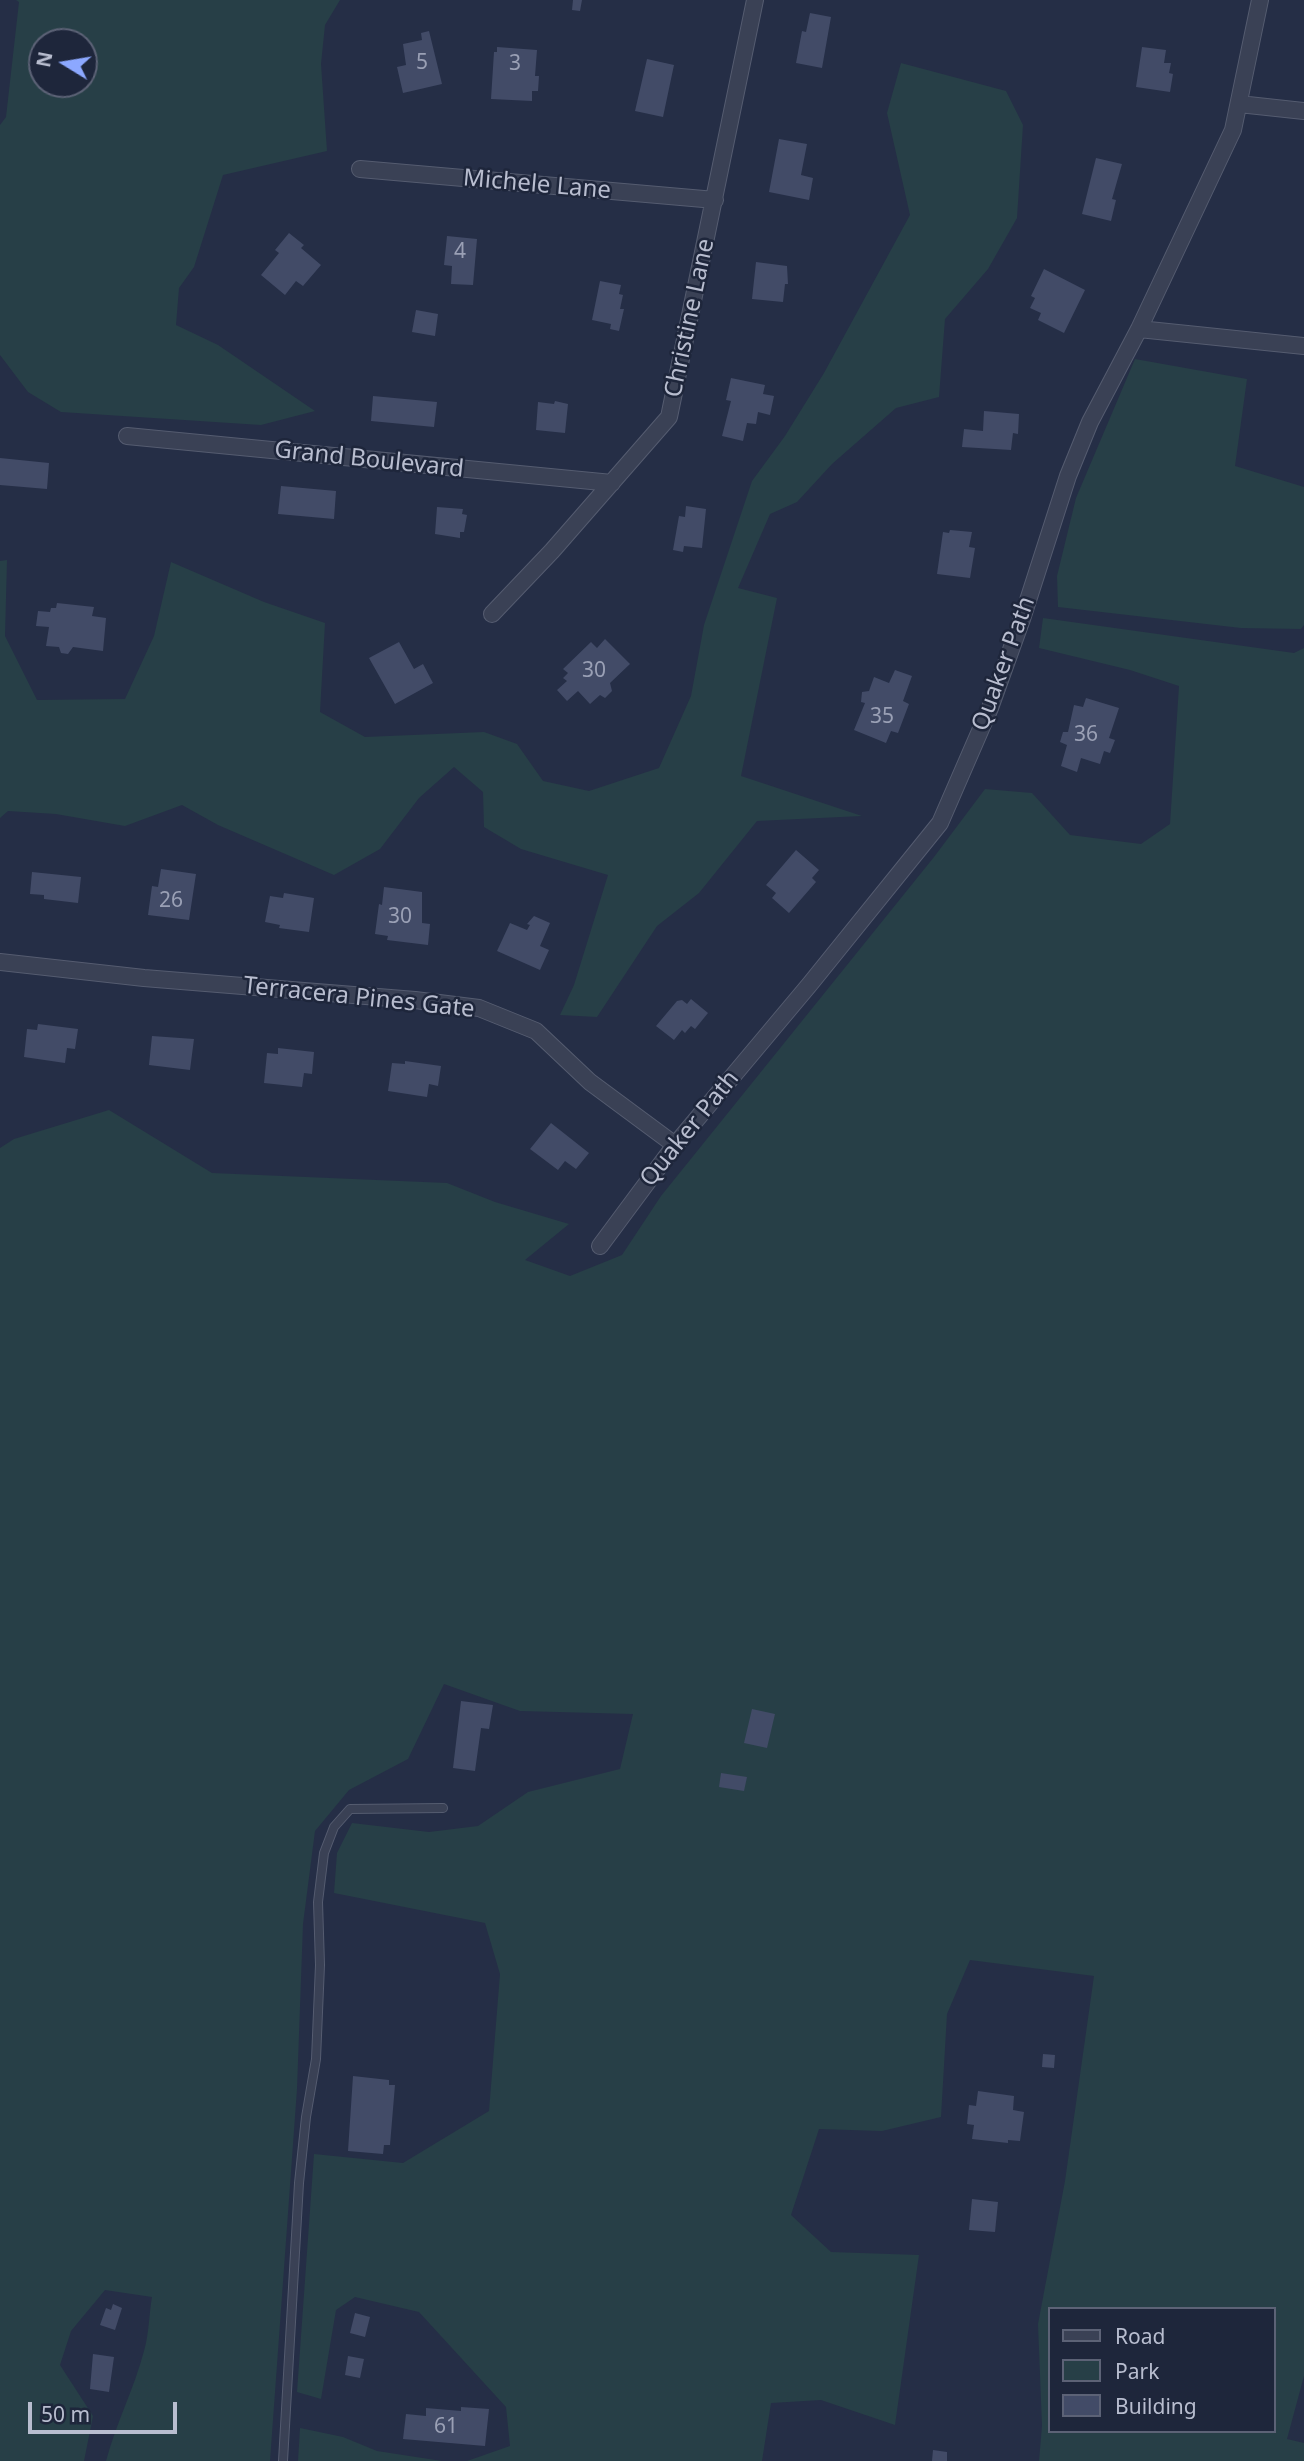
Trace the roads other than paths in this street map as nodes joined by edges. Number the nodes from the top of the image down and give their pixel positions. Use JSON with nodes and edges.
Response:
{"nodes":[{"id":1,"x":755,"y":0,"type":"edge"},
{"id":2,"x":1260,"y":0,"type":"edge"},
{"id":3,"x":1239,"y":104,"type":"junction"},
{"id":4,"x":1304,"y":111,"type":"edge"},
{"id":5,"x":360,"y":169,"type":"dead end"},
{"id":6,"x":715,"y":200,"type":"junction"},
{"id":7,"x":1139,"y":328,"type":"junction"},
{"id":8,"x":1304,"y":346,"type":"edge"},
{"id":9,"x":127,"y":436,"type":"dead end"},
{"id":10,"x":612,"y":483,"type":"junction"},
{"id":11,"x":492,"y":614,"type":"dead end"},
{"id":12,"x":0,"y":961,"type":"edge"},
{"id":13,"x":675,"y":1145,"type":"junction"},
{"id":14,"x":600,"y":1246,"type":"dead end"},
{"id":15,"x":443,"y":1808,"type":"dead end"},
{"id":16,"x":283,"y":2461,"type":"edge"}],
"edges":[{"from":1,"to":6,"type":"street","name":"Christine Lane"},
{"from":2,"to":3,"type":"street","name":"Quaker Path"},
{"from":3,"to":4,"type":"street"},
{"from":3,"to":7,"type":"street","name":"Quaker Path"},
{"from":5,"to":6,"type":"street","name":"Michele Lane"},
{"from":6,"to":10,"type":"street","name":"Christine Lane"},
{"from":7,"to":8,"type":"street"},
{"from":7,"to":13,"type":"street","name":"Quaker Path"},
{"from":9,"to":10,"type":"street","name":"Grand Boulevard"},
{"from":10,"to":11,"type":"street","name":"Christine Lane"},
{"from":12,"to":13,"type":"street","name":"Terracera Pines Gate"},
{"from":13,"to":14,"type":"street","name":"Quaker Path"},
{"from":15,"to":16,"type":"lane"}]}
